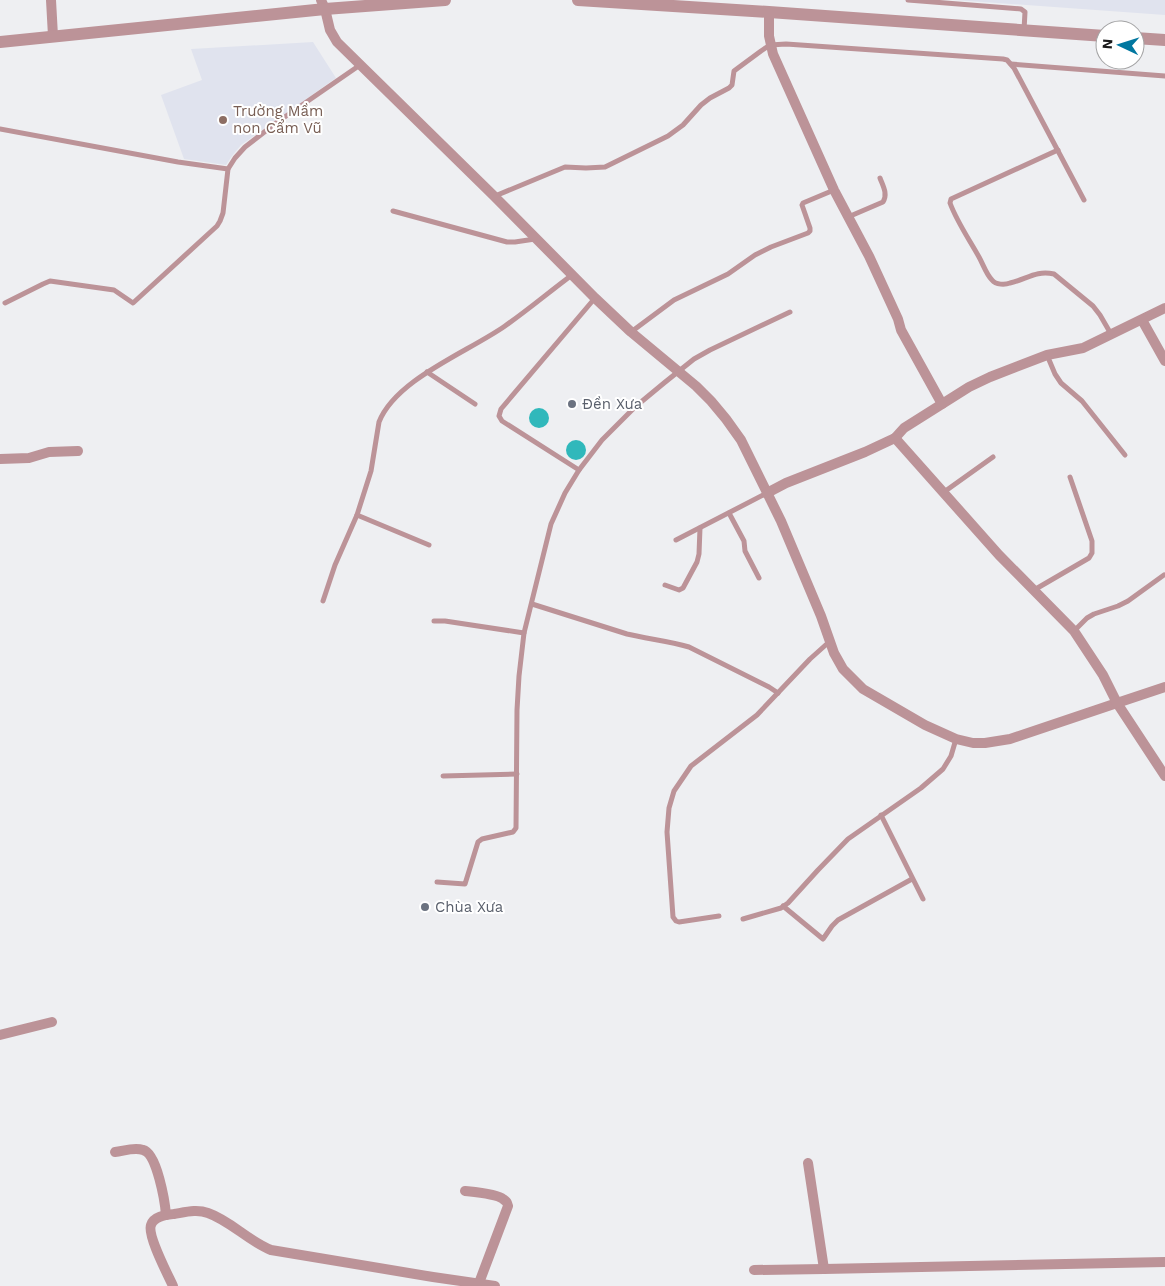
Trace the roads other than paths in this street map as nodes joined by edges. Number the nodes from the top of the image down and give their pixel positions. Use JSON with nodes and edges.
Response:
{"nodes":[{"id":1,"x":51,"y":0,"type":"edge"},
{"id":2,"x":445,"y":0,"type":"edge"},
{"id":3,"x":578,"y":0,"type":"edge"},
{"id":4,"x":908,"y":0,"type":"edge"},
{"id":5,"x":323,"y":5,"type":"edge"},
{"id":6,"x":769,"y":15,"type":"junction"},
{"id":7,"x":1024,"y":30,"type":"junction"},
{"id":8,"x":1095,"y":35,"type":"edge"},
{"id":9,"x":53,"y":36,"type":"junction"},
{"id":10,"x":1145,"y":39,"type":"edge"},
{"id":11,"x":1165,"y":40,"type":"edge"},
{"id":12,"x":770,"y":41,"type":"junction"},
{"id":13,"x":0,"y":42,"type":"edge"},
{"id":14,"x":1011,"y":64,"type":"junction"},
{"id":15,"x":360,"y":65,"type":"junction"},
{"id":16,"x":1165,"y":76,"type":"edge"},
{"id":17,"x":0,"y":129,"type":"edge"},
{"id":18,"x":1058,"y":150,"type":"junction"},
{"id":19,"x":228,"y":169,"type":"junction"},
{"id":20,"x":880,"y":178,"type":"dead end"},
{"id":21,"x":834,"y":190,"type":"junction"},
{"id":22,"x":494,"y":196,"type":"junction"},
{"id":23,"x":1084,"y":200,"type":"dead end"},
{"id":24,"x":392,"y":210,"type":"dead end"},
{"id":25,"x":848,"y":217,"type":"junction"},
{"id":26,"x":536,"y":239,"type":"junction"},
{"id":27,"x":572,"y":275,"type":"junction"},
{"id":28,"x":595,"y":298,"type":"junction"},
{"id":29,"x":5,"y":303,"type":"dead end"},
{"id":30,"x":1165,"y":308,"type":"edge"},
{"id":31,"x":790,"y":312,"type":"dead end"},
{"id":32,"x":1142,"y":320,"type":"junction"},
{"id":33,"x":632,"y":332,"type":"junction"},
{"id":34,"x":1111,"y":335,"type":"junction"},
{"id":35,"x":1047,"y":355,"type":"junction"},
{"id":36,"x":1165,"y":361,"type":"edge"},
{"id":37,"x":679,"y":371,"type":"junction"},
{"id":38,"x":427,"y":372,"type":"junction"},
{"id":39,"x":475,"y":404,"type":"dead end"},
{"id":40,"x":942,"y":404,"type":"junction"},
{"id":41,"x":895,"y":438,"type":"junction"},
{"id":42,"x":78,"y":450,"type":"dead end"},
{"id":43,"x":1125,"y":455,"type":"dead end"},
{"id":44,"x":993,"y":456,"type":"dead end"},
{"id":45,"x":0,"y":459,"type":"edge"},
{"id":46,"x":579,"y":470,"type":"junction"},
{"id":47,"x":1070,"y":477,"type":"dead end"},
{"id":48,"x":943,"y":492,"type":"junction"},
{"id":49,"x":767,"y":493,"type":"junction"},
{"id":50,"x":729,"y":513,"type":"junction"},
{"id":51,"x":358,"y":515,"type":"junction"},
{"id":52,"x":700,"y":528,"type":"junction"},
{"id":53,"x":676,"y":540,"type":"dead end"},
{"id":54,"x":429,"y":545,"type":"dead end"},
{"id":55,"x":1164,"y":575,"type":"dead end"},
{"id":56,"x":760,"y":578,"type":"dead end"},
{"id":57,"x":665,"y":586,"type":"dead end"},
{"id":58,"x":1034,"y":590,"type":"junction"},
{"id":59,"x":323,"y":602,"type":"dead end"},
{"id":60,"x":532,"y":604,"type":"junction"},
{"id":61,"x":434,"y":621,"type":"dead end"},
{"id":62,"x":1074,"y":631,"type":"junction"},
{"id":63,"x":524,"y":633,"type":"junction"},
{"id":64,"x":829,"y":642,"type":"junction"},
{"id":65,"x":1165,"y":687,"type":"edge"},
{"id":66,"x":778,"y":693,"type":"junction"},
{"id":67,"x":1117,"y":703,"type":"junction"},
{"id":68,"x":956,"y":739,"type":"junction"},
{"id":69,"x":517,"y":774,"type":"junction"},
{"id":70,"x":443,"y":776,"type":"dead end"},
{"id":71,"x":1165,"y":776,"type":"edge"},
{"id":72,"x":881,"y":815,"type":"junction"},
{"id":73,"x":912,"y":879,"type":"junction"},
{"id":74,"x":437,"y":882,"type":"dead end"},
{"id":75,"x":922,"y":899,"type":"dead end"},
{"id":76,"x":783,"y":906,"type":"junction"},
{"id":77,"x":719,"y":916,"type":"dead end"},
{"id":78,"x":742,"y":919,"type":"dead end"},
{"id":79,"x":52,"y":1022,"type":"dead end"},
{"id":80,"x":0,"y":1035,"type":"edge"},
{"id":81,"x":115,"y":1152,"type":"dead end"},
{"id":82,"x":808,"y":1163,"type":"dead end"},
{"id":83,"x":465,"y":1191,"type":"dead end"},
{"id":84,"x":166,"y":1216,"type":"junction"},
{"id":85,"x":1165,"y":1262,"type":"edge"},
{"id":86,"x":824,"y":1269,"type":"junction"},
{"id":87,"x":754,"y":1270,"type":"dead end"},
{"id":88,"x":479,"y":1284,"type":"junction"},
{"id":89,"x":172,"y":1286,"type":"edge"},
{"id":90,"x":495,"y":1286,"type":"edge"}],
"edges":[{"from":1,"to":9,"type":"street"},
{"from":2,"to":5,"type":"street"},
{"from":3,"to":6,"type":"street"},
{"from":4,"to":7,"type":"lane"},
{"from":5,"to":9,"type":"street"},
{"from":5,"to":15,"type":"street"},
{"from":6,"to":7,"type":"street"},
{"from":6,"to":12,"type":"street"},
{"from":7,"to":8,"type":"street"},
{"from":9,"to":13,"type":"street"},
{"from":10,"to":11,"type":"street"},
{"from":12,"to":14,"type":"lane"},
{"from":12,"to":21,"type":"street"},
{"from":12,"to":22,"type":"lane"},
{"from":14,"to":16,"type":"lane"},
{"from":14,"to":18,"type":"lane"},
{"from":15,"to":19,"type":"lane"},
{"from":15,"to":22,"type":"street"},
{"from":17,"to":19,"type":"lane"},
{"from":18,"to":23,"type":"lane"},
{"from":18,"to":34,"type":"lane"},
{"from":19,"to":29,"type":"lane"},
{"from":20,"to":25,"type":"lane"},
{"from":21,"to":25,"type":"street"},
{"from":21,"to":33,"type":"lane"},
{"from":22,"to":26,"type":"street"},
{"from":24,"to":26,"type":"lane"},
{"from":25,"to":40,"type":"street"},
{"from":26,"to":27,"type":"street"},
{"from":27,"to":28,"type":"street"},
{"from":27,"to":38,"type":"lane"},
{"from":28,"to":33,"type":"street"},
{"from":28,"to":46,"type":"lane"},
{"from":30,"to":32,"type":"street"},
{"from":31,"to":37,"type":"lane"},
{"from":32,"to":34,"type":"street"},
{"from":32,"to":36,"type":"street"},
{"from":33,"to":37,"type":"street"},
{"from":34,"to":35,"type":"street"},
{"from":35,"to":40,"type":"street"},
{"from":35,"to":43,"type":"lane"},
{"from":37,"to":46,"type":"lane"},
{"from":37,"to":49,"type":"street"},
{"from":38,"to":39,"type":"lane"},
{"from":38,"to":51,"type":"lane"},
{"from":40,"to":41,"type":"street"},
{"from":41,"to":48,"type":"street"},
{"from":41,"to":49,"type":"street"},
{"from":42,"to":45,"type":"street"},
{"from":44,"to":48,"type":"lane"},
{"from":46,"to":60,"type":"lane"},
{"from":47,"to":58,"type":"lane"},
{"from":48,"to":58,"type":"street"},
{"from":49,"to":50,"type":"lane"},
{"from":49,"to":64,"type":"street"},
{"from":50,"to":52,"type":"lane"},
{"from":50,"to":56,"type":"lane"},
{"from":51,"to":54,"type":"lane"},
{"from":51,"to":59,"type":"lane"},
{"from":52,"to":53,"type":"lane"},
{"from":52,"to":57,"type":"lane"},
{"from":55,"to":62,"type":"lane"},
{"from":58,"to":62,"type":"street"},
{"from":60,"to":63,"type":"lane"},
{"from":60,"to":66,"type":"lane"},
{"from":61,"to":63,"type":"lane"},
{"from":62,"to":67,"type":"street"},
{"from":63,"to":69,"type":"lane"},
{"from":64,"to":66,"type":"lane"},
{"from":64,"to":68,"type":"street"},
{"from":65,"to":67,"type":"street"},
{"from":66,"to":77,"type":"lane"},
{"from":67,"to":68,"type":"street"},
{"from":67,"to":71,"type":"street"},
{"from":68,"to":72,"type":"lane"},
{"from":69,"to":70,"type":"lane"},
{"from":69,"to":74,"type":"lane"},
{"from":72,"to":73,"type":"lane"},
{"from":72,"to":76,"type":"lane"},
{"from":73,"to":75,"type":"lane"},
{"from":73,"to":76,"type":"lane"},
{"from":76,"to":78,"type":"lane"},
{"from":79,"to":80,"type":"street"},
{"from":81,"to":84,"type":"street"},
{"from":82,"to":86,"type":"street"},
{"from":83,"to":88,"type":"street"},
{"from":84,"to":88,"type":"street"},
{"from":84,"to":89,"type":"street"},
{"from":85,"to":86,"type":"street"},
{"from":86,"to":87,"type":"street"},
{"from":88,"to":90,"type":"street"}]}
